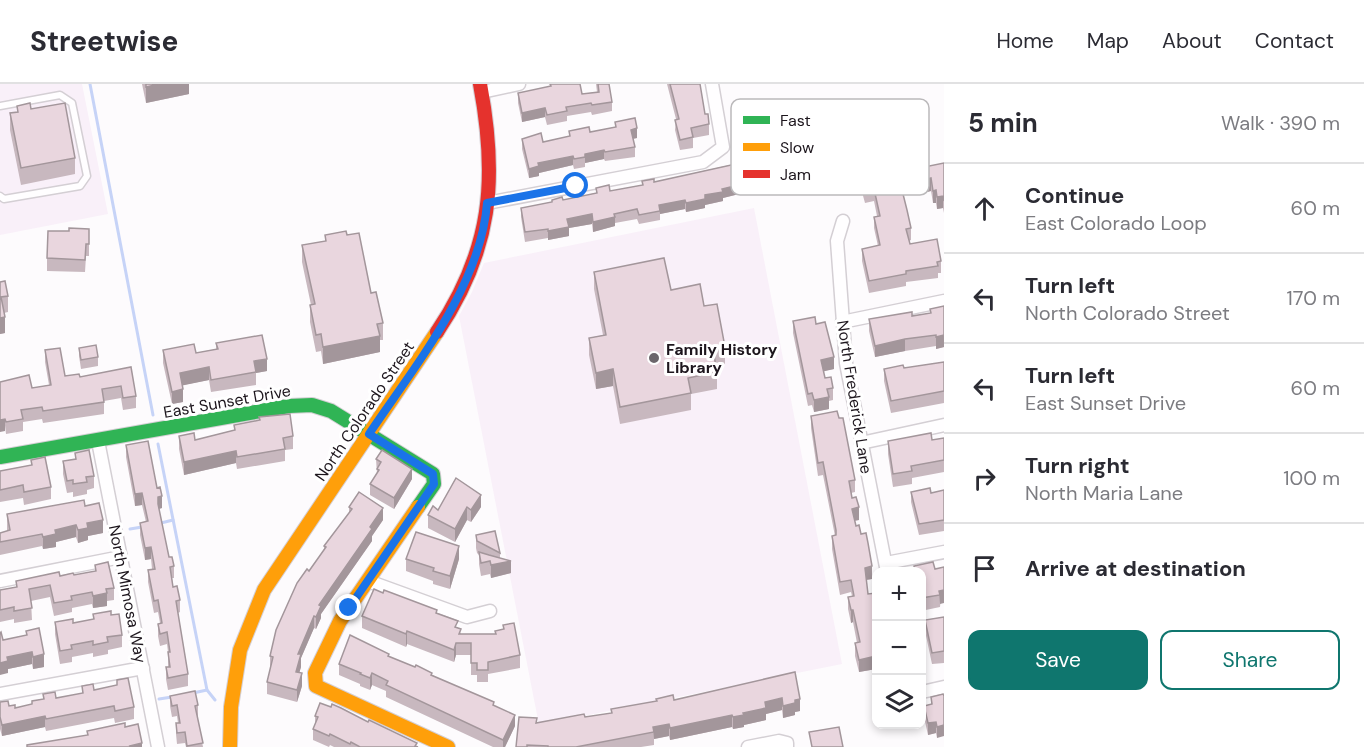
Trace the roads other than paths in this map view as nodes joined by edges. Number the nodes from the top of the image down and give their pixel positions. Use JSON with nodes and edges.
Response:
{"nodes":[{"id":1,"x":519,"y":84,"type":"edge"},
{"id":2,"x":712,"y":84,"type":"edge"},
{"id":3,"x":481,"y":88,"type":"edge"},
{"id":4,"x":0,"y":106,"type":"edge"},
{"id":5,"x":0,"y":196,"type":"edge"},
{"id":6,"x":487,"y":203,"type":"junction"},
{"id":7,"x":843,"y":222,"type":"dead end"},
{"id":8,"x":944,"y":301,"type":"edge"},
{"id":9,"x":842,"y":322,"type":"junction"},
{"id":10,"x":944,"y":425,"type":"edge"},
{"id":11,"x":369,"y":434,"type":"junction"},
{"id":12,"x":99,"y":441,"type":"junction"},
{"id":13,"x":861,"y":443,"type":"junction"},
{"id":14,"x":0,"y":456,"type":"edge"},
{"id":15,"x":944,"y":552,"type":"edge"},
{"id":16,"x":121,"y":557,"type":"junction"},
{"id":17,"x":886,"y":567,"type":"edge"},
{"id":18,"x":0,"y":581,"type":"edge"},
{"id":19,"x":368,"y":581,"type":"junction"},
{"id":20,"x":490,"y":611,"type":"dead end"},
{"id":21,"x":143,"y":668,"type":"junction"},
{"id":22,"x":944,"y":687,"type":"edge"},
{"id":23,"x":926,"y":691,"type":"edge"},
{"id":24,"x":0,"y":694,"type":"edge"},
{"id":25,"x":787,"y":745,"type":"edge"},
{"id":26,"x":158,"y":747,"type":"edge"},
{"id":27,"x":230,"y":747,"type":"edge"},
{"id":28,"x":448,"y":747,"type":"edge"},
{"id":29,"x":747,"y":747,"type":"edge"}],
"edges":[{"from":1,"to":3,"type":"street"},
{"from":2,"to":6,"type":"street"},
{"from":3,"to":6,"type":"street","name":"North Colorado Street"},
{"from":4,"to":5,"type":"lane"},
{"from":6,"to":11,"type":"street","name":"North Colorado Street"},
{"from":7,"to":9,"type":"street","name":"North Frederick Lane"},
{"from":8,"to":9,"type":"street"},
{"from":9,"to":13,"type":"street","name":"North Frederick Lane"},
{"from":10,"to":13,"type":"street"},
{"from":11,"to":12,"type":"street","name":"East Sunset Drive"},
{"from":11,"to":19,"type":"street","name":"East Sunset Drive"},
{"from":11,"to":27,"type":"street","name":"North Colorado Street"},
{"from":12,"to":14,"type":"street","name":"East Sunset Drive"},
{"from":12,"to":16,"type":"street","name":"North Mimosa Way"},
{"from":13,"to":17,"type":"street","name":"North Frederick Lane"},
{"from":15,"to":17,"type":"street"},
{"from":16,"to":18,"type":"street"},
{"from":16,"to":21,"type":"street","name":"North Mimosa Way"},
{"from":19,"to":20,"type":"street"},
{"from":19,"to":28,"type":"street"},
{"from":21,"to":24,"type":"street"},
{"from":21,"to":26,"type":"street","name":"North Mimosa Way"},
{"from":22,"to":23,"type":"street"},
{"from":25,"to":29,"type":"street"}]}
